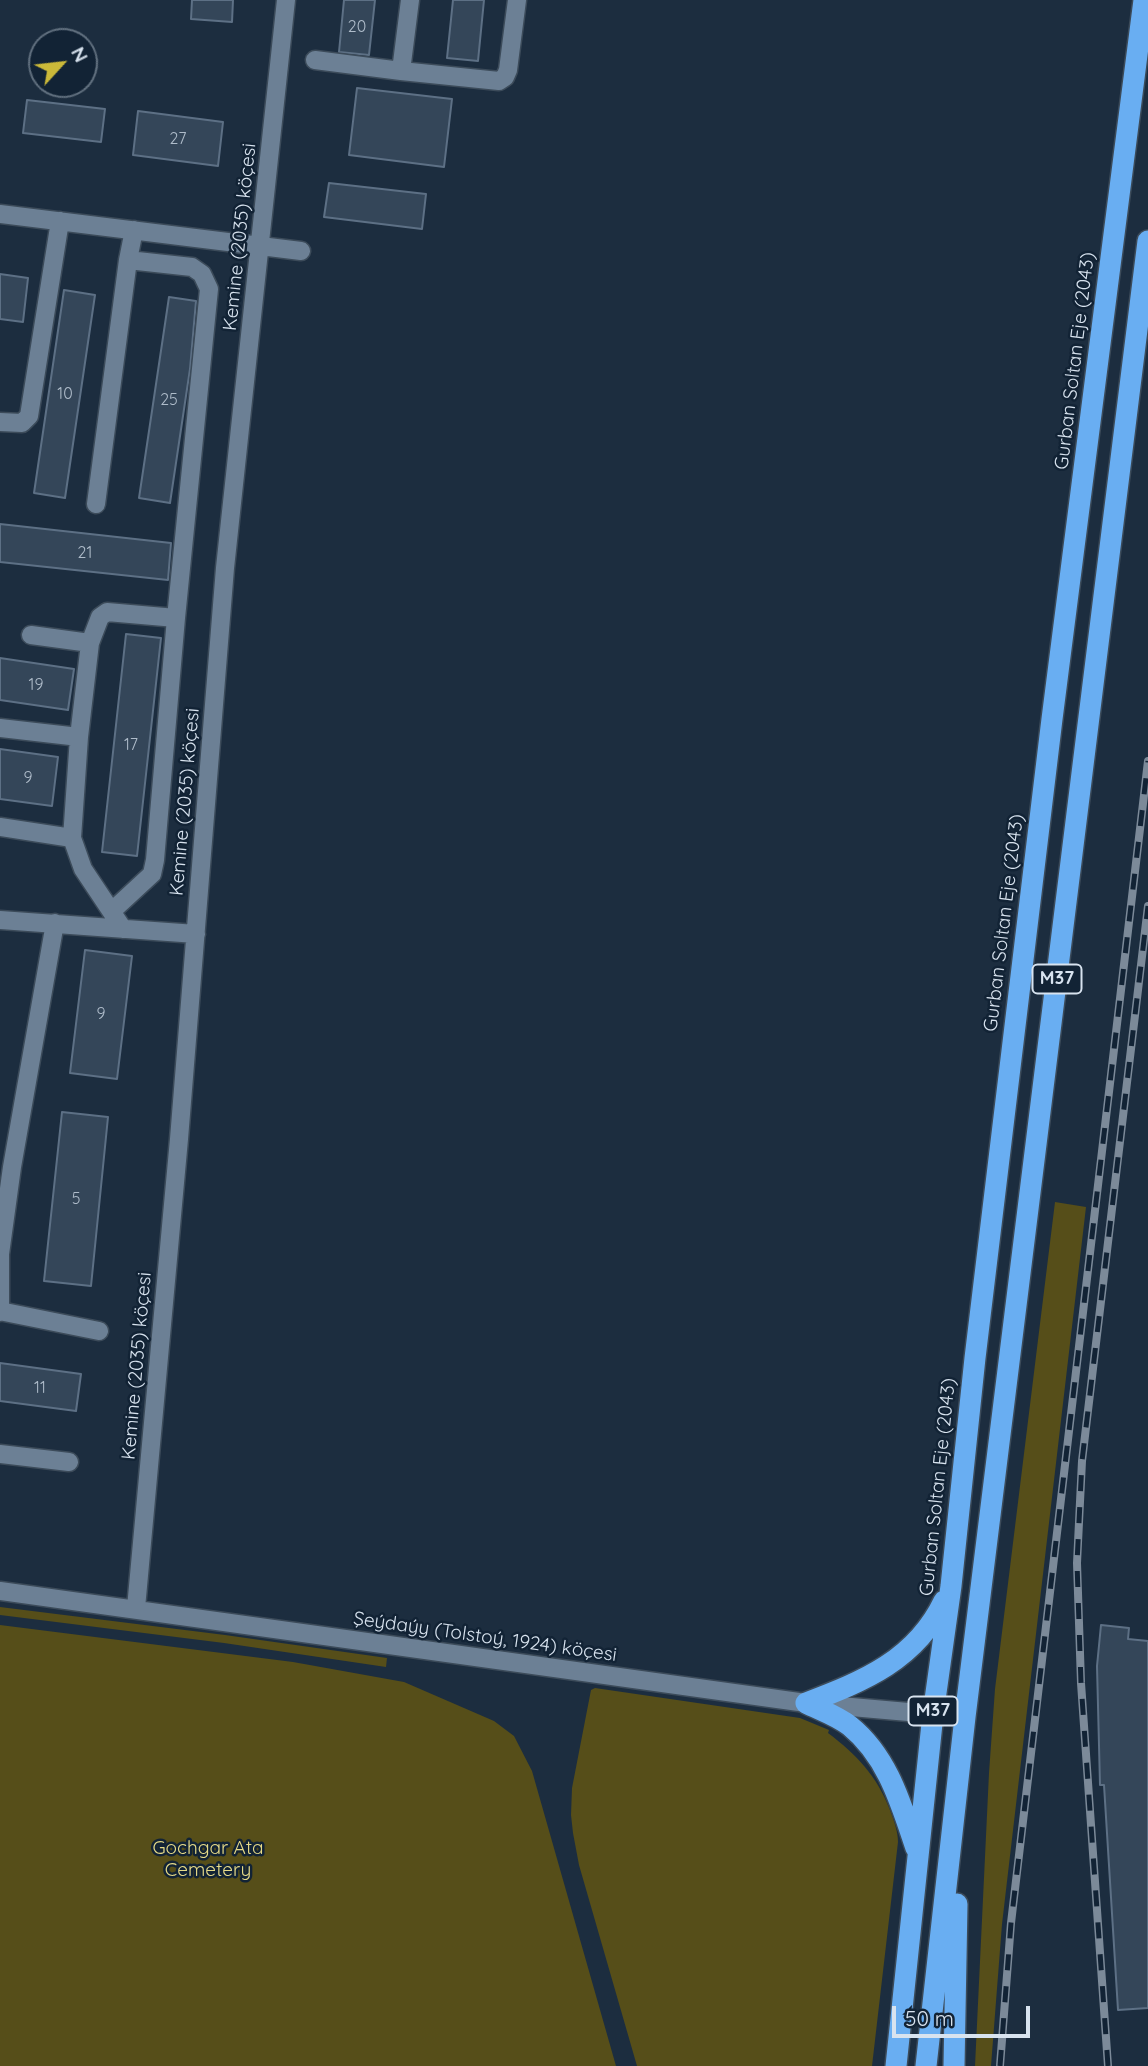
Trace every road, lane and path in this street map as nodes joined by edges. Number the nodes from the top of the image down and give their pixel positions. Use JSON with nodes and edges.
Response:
{"nodes":[{"id":1,"x":286,"y":0,"type":"edge"},
{"id":2,"x":410,"y":0,"type":"edge"},
{"id":3,"x":517,"y":0,"type":"edge"},
{"id":4,"x":1144,"y":0,"type":"edge"},
{"id":5,"x":315,"y":60,"type":"dead end"},
{"id":6,"x":401,"y":71,"type":"junction"},
{"id":7,"x":0,"y":214,"type":"edge"},
{"id":8,"x":60,"y":221,"type":"junction"},
{"id":9,"x":134,"y":230,"type":"junction"},
{"id":10,"x":1148,"y":241,"type":"edge"},
{"id":11,"x":260,"y":246,"type":"junction"},
{"id":12,"x":301,"y":251,"type":"dead end"},
{"id":13,"x":128,"y":260,"type":"junction"},
{"id":14,"x":0,"y":422,"type":"edge"},
{"id":15,"x":96,"y":504,"type":"dead end"},
{"id":16,"x":176,"y":618,"type":"junction"},
{"id":17,"x":31,"y":635,"type":"dead end"},
{"id":18,"x":90,"y":643,"type":"junction"},
{"id":19,"x":0,"y":728,"type":"edge"},
{"id":20,"x":79,"y":737,"type":"junction"},
{"id":21,"x":0,"y":827,"type":"edge"},
{"id":22,"x":72,"y":838,"type":"junction"},
{"id":23,"x":112,"y":911,"type":"junction"},
{"id":24,"x":0,"y":920,"type":"edge"},
{"id":25,"x":55,"y":923,"type":"junction"},
{"id":26,"x":123,"y":929,"type":"junction"},
{"id":27,"x":196,"y":934,"type":"junction"},
{"id":28,"x":0,"y":1312,"type":"edge"},
{"id":29,"x":99,"y":1331,"type":"dead end"},
{"id":30,"x":0,"y":1454,"type":"edge"},
{"id":31,"x":69,"y":1462,"type":"dead end"},
{"id":32,"x":951,"y":1586,"type":"junction"},
{"id":33,"x":0,"y":1591,"type":"edge"},
{"id":34,"x":136,"y":1608,"type":"junction"},
{"id":35,"x":807,"y":1703,"type":"junction"},
{"id":36,"x":933,"y":1714,"type":"junction"},
{"id":37,"x":965,"y":1717,"type":"junction"},
{"id":38,"x":959,"y":1784,"type":"junction"},
{"id":39,"x":918,"y":1853,"type":"junction"},
{"id":40,"x":896,"y":2066,"type":"edge"},
{"id":41,"x":926,"y":2066,"type":"edge"},
{"id":42,"x":954,"y":2066,"type":"edge"}],
"edges":[{"from":1,"to":11,"type":"street","name":"Kemine (2035) köçesi"},
{"from":2,"to":6,"type":"street"},
{"from":3,"to":6,"type":"street"},
{"from":4,"to":32,"type":"highway","name":"Gurban Soltan Eje (2043)","number":"M37"},
{"from":5,"to":6,"type":"street"},
{"from":7,"to":8,"type":"street"},
{"from":8,"to":9,"type":"street"},
{"from":8,"to":14,"type":"street"},
{"from":9,"to":11,"type":"street"},
{"from":9,"to":13,"type":"street"},
{"from":10,"to":37,"type":"highway","number":"M37"},
{"from":11,"to":12,"type":"street"},
{"from":11,"to":27,"type":"street","name":"Kemine (2035) köçesi"},
{"from":13,"to":15,"type":"street"},
{"from":13,"to":16,"type":"street"},
{"from":16,"to":18,"type":"street"},
{"from":16,"to":23,"type":"street"},
{"from":17,"to":18,"type":"street"},
{"from":18,"to":20,"type":"street"},
{"from":19,"to":20,"type":"street"},
{"from":20,"to":22,"type":"street"},
{"from":21,"to":22,"type":"street"},
{"from":22,"to":23,"type":"street"},
{"from":23,"to":26,"type":"street"},
{"from":24,"to":25,"type":"street"},
{"from":25,"to":26,"type":"street"},
{"from":25,"to":28,"type":"street"},
{"from":26,"to":27,"type":"street"},
{"from":27,"to":34,"type":"street","name":"Kemine (2035) köçesi"},
{"from":28,"to":29,"type":"street"},
{"from":30,"to":31,"type":"street"},
{"from":32,"to":35,"type":"highway"},
{"from":32,"to":36,"type":"highway","name":"Gurban Soltan Eje (2043)","number":"M37"},
{"from":33,"to":34,"type":"street","name":"Şeýdaýy (Tolstoý, 1924) köçesi"},
{"from":34,"to":35,"type":"street","name":"Şeýdaýy (Tolstoý, 1924) köçesi"},
{"from":35,"to":36,"type":"street","name":"Şeýdaýy (Tolstoý, 1924) köçesi"},
{"from":35,"to":39,"type":"highway","name":"Gurban Soltan Eje (2043)"},
{"from":36,"to":37,"type":"street","name":"Şeýdaýy (Tolstoý, 1924) köçesi"},
{"from":36,"to":39,"type":"highway","name":"Gurban Soltan Eje (2043)","number":"M37"},
{"from":37,"to":38,"type":"highway","number":"M37"},
{"from":38,"to":41,"type":"highway","number":"M37"},
{"from":38,"to":42,"type":"highway"},
{"from":39,"to":40,"type":"highway","name":"Gurban Soltan Eje (2043)","number":"M37"}]}
